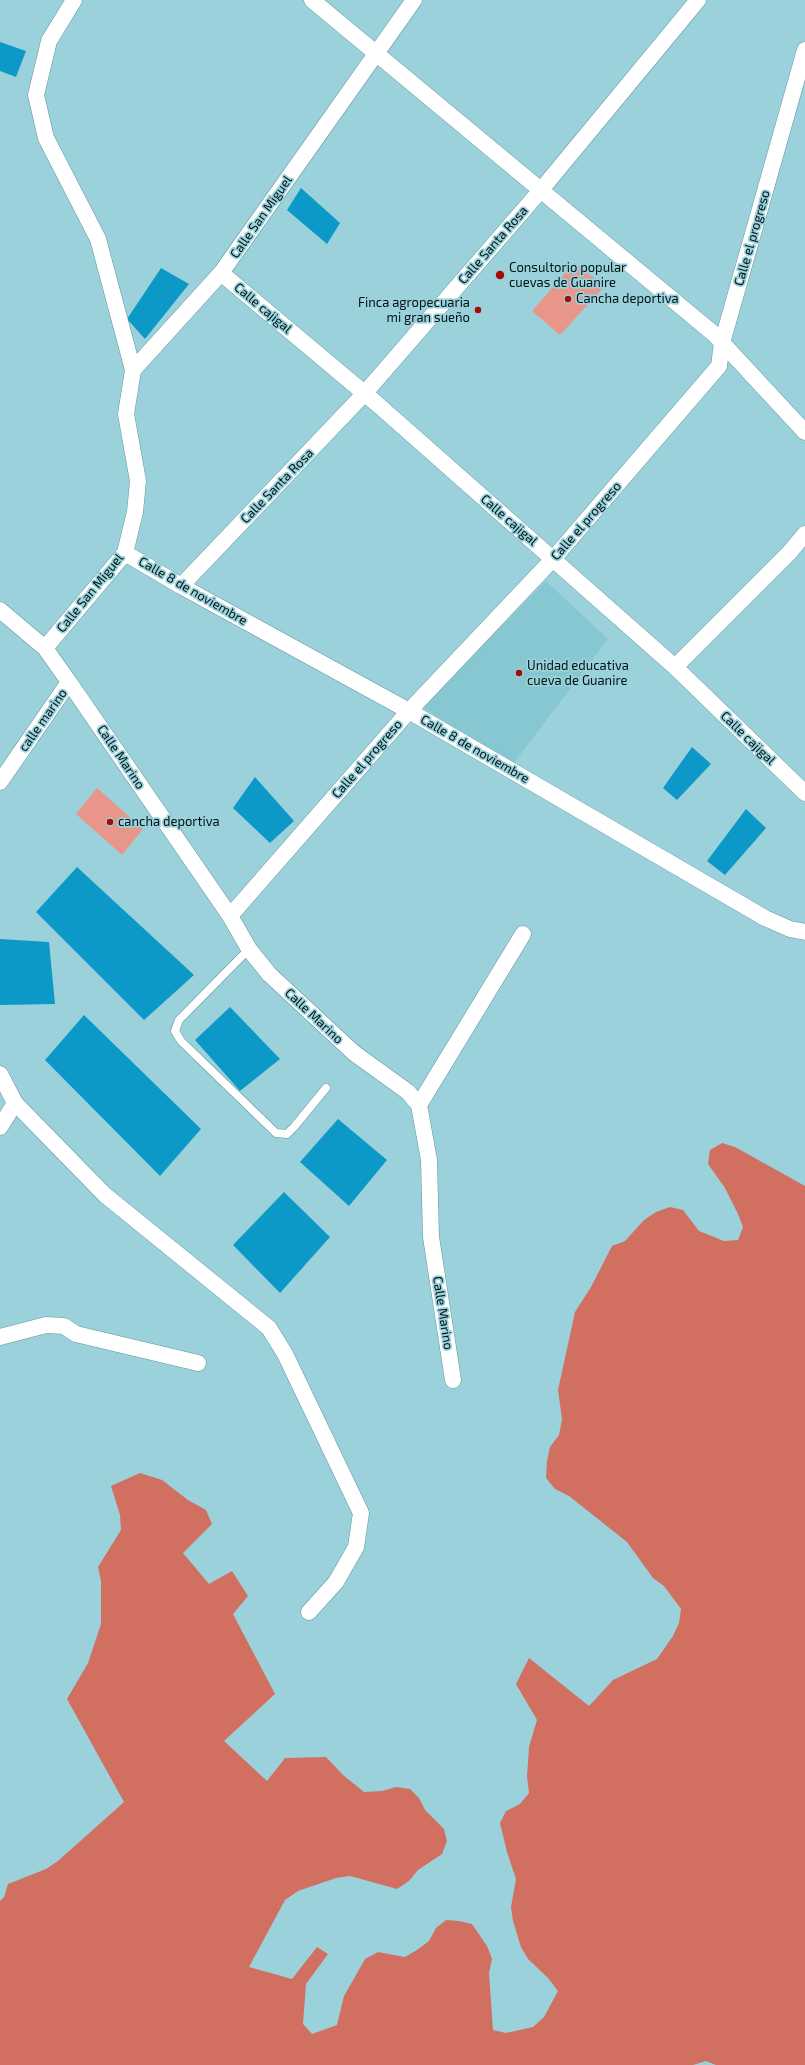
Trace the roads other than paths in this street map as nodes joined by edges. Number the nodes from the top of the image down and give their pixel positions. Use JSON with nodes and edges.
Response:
{"nodes":[{"id":1,"x":74,"y":0,"type":"edge"},
{"id":2,"x":312,"y":0,"type":"edge"},
{"id":3,"x":414,"y":0,"type":"edge"},
{"id":4,"x":698,"y":0,"type":"edge"},
{"id":5,"x":805,"y":50,"type":"edge"},
{"id":6,"x":376,"y":53,"type":"junction"},
{"id":7,"x":541,"y":190,"type":"junction"},
{"id":8,"x":221,"y":273,"type":"junction"},
{"id":9,"x":722,"y":343,"type":"junction"},
{"id":10,"x":133,"y":370,"type":"junction"},
{"id":11,"x":364,"y":394,"type":"junction"},
{"id":12,"x":805,"y":432,"type":"edge"},
{"id":13,"x":805,"y":534,"type":"edge"},
{"id":14,"x":125,"y":553,"type":"junction"},
{"id":15,"x":553,"y":559,"type":"junction"},
{"id":16,"x":181,"y":586,"type":"junction"},
{"id":17,"x":0,"y":610,"type":"edge"},
{"id":18,"x":45,"y":648,"type":"junction"},
{"id":19,"x":675,"y":667,"type":"junction"},
{"id":20,"x":70,"y":682,"type":"junction"},
{"id":21,"x":409,"y":711,"type":"junction"},
{"id":22,"x":0,"y":782,"type":"edge"},
{"id":23,"x":805,"y":792,"type":"edge"},
{"id":24,"x":230,"y":916,"type":"junction"},
{"id":25,"x":805,"y":932,"type":"edge"},
{"id":26,"x":522,"y":934,"type":"dead end"},
{"id":27,"x":249,"y":949,"type":"junction"},
{"id":28,"x":0,"y":1074,"type":"edge"},
{"id":29,"x":326,"y":1088,"type":"dead end"},
{"id":30,"x":15,"y":1104,"type":"junction"},
{"id":31,"x":419,"y":1105,"type":"junction"},
{"id":32,"x":0,"y":1127,"type":"edge"},
{"id":33,"x":0,"y":1337,"type":"edge"},
{"id":34,"x":198,"y":1363,"type":"dead end"},
{"id":35,"x":453,"y":1380,"type":"dead end"},
{"id":36,"x":309,"y":1612,"type":"dead end"}],
"edges":[{"from":1,"to":10,"type":"street","name":"Calle San Miguel"},
{"from":2,"to":6,"type":"street"},
{"from":3,"to":6,"type":"street","name":"Calle San Miguel"},
{"from":4,"to":7,"type":"street","name":"Calle Santa Rosa"},
{"from":5,"to":9,"type":"street","name":"Calle el progreso"},
{"from":6,"to":7,"type":"street"},
{"from":6,"to":8,"type":"street","name":"Calle San Miguel"},
{"from":7,"to":9,"type":"street"},
{"from":7,"to":11,"type":"street","name":"Calle Santa Rosa"},
{"from":8,"to":10,"type":"street","name":"Calle San Miguel"},
{"from":8,"to":11,"type":"street","name":"Calle cajigal"},
{"from":9,"to":12,"type":"street"},
{"from":9,"to":15,"type":"street","name":"Calle el progreso"},
{"from":10,"to":14,"type":"street","name":"Calle San Miguel"},
{"from":11,"to":15,"type":"street","name":"Calle cajigal"},
{"from":11,"to":16,"type":"street","name":"Calle Santa Rosa"},
{"from":13,"to":19,"type":"street"},
{"from":14,"to":16,"type":"street","name":"Calle 8 de noviembre"},
{"from":14,"to":18,"type":"street","name":"Calle San Miguel"},
{"from":15,"to":19,"type":"street","name":"Calle cajigal"},
{"from":15,"to":21,"type":"street","name":"Calle el progreso"},
{"from":16,"to":21,"type":"street","name":"Calle 8 de noviembre"},
{"from":17,"to":18,"type":"street","name":"calle marino"},
{"from":18,"to":20,"type":"street","name":"calle marino"},
{"from":19,"to":23,"type":"street","name":"Calle cajigal"},
{"from":20,"to":22,"type":"street","name":"calle marino"},
{"from":20,"to":24,"type":"street","name":"Calle Marino"},
{"from":21,"to":24,"type":"street","name":"Calle el progreso"},
{"from":21,"to":25,"type":"street","name":"Calle 8 de noviembre"},
{"from":24,"to":27,"type":"street","name":"Calle Marino"},
{"from":26,"to":31,"type":"street"},
{"from":27,"to":29,"type":"lane"},
{"from":27,"to":31,"type":"street","name":"Calle Marino"},
{"from":28,"to":30,"type":"street"},
{"from":30,"to":32,"type":"street"},
{"from":30,"to":36,"type":"street"},
{"from":31,"to":35,"type":"street","name":"Calle Marino"},
{"from":33,"to":34,"type":"street"}]}
